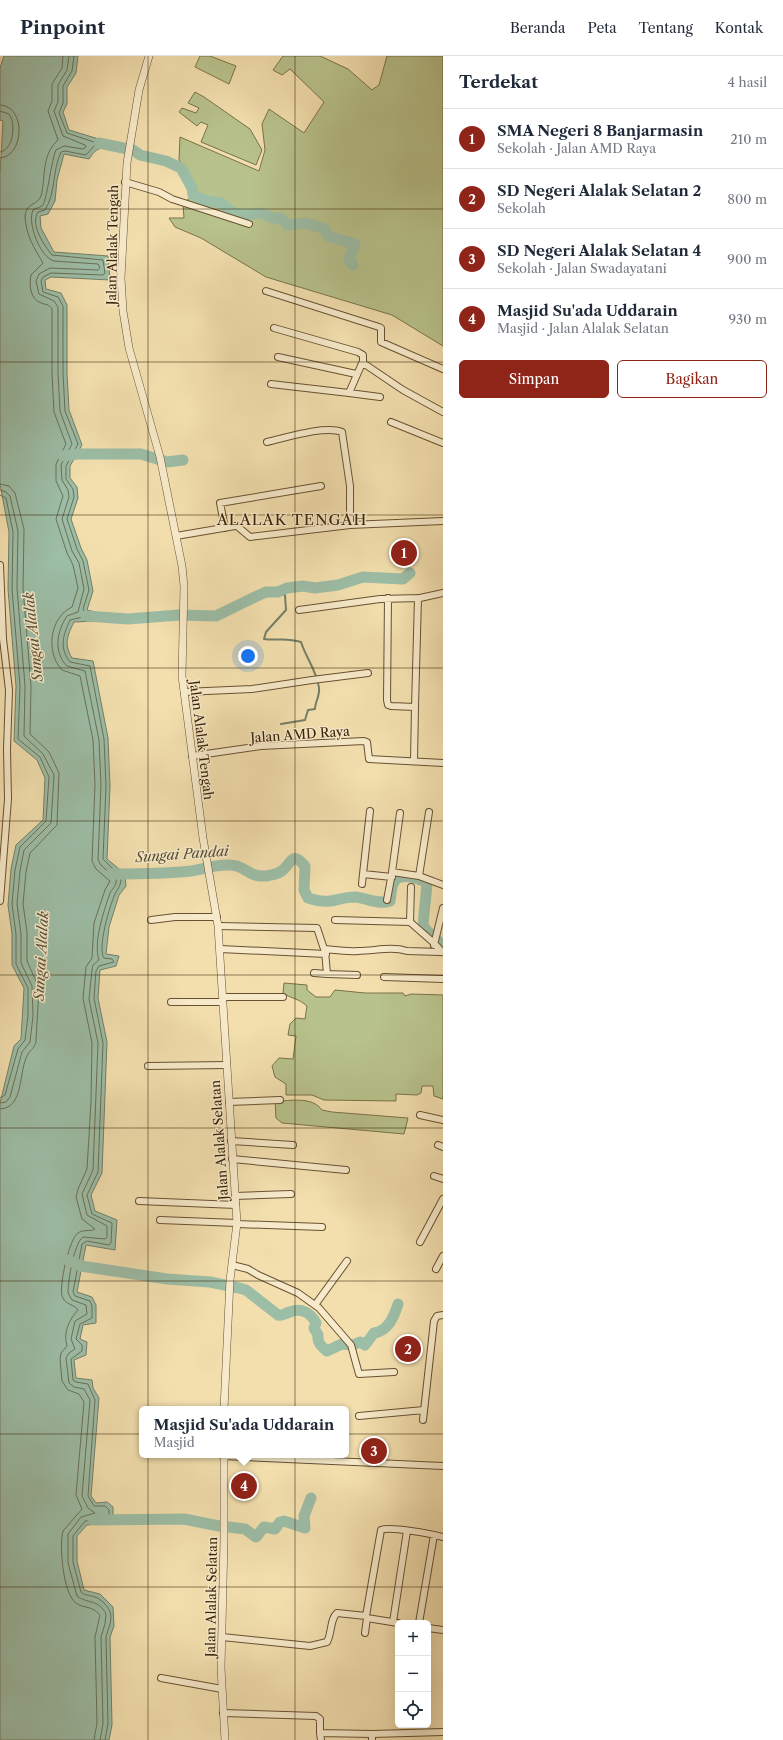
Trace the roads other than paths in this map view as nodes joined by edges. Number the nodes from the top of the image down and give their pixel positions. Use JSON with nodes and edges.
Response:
{"nodes":[{"id":1,"x":149,"y":56,"type":"edge"},
{"id":2,"x":125,"y":182,"type":"junction"},
{"id":3,"x":249,"y":224,"type":"dead end"},
{"id":4,"x":266,"y":291,"type":"dead end"},
{"id":5,"x":274,"y":328,"type":"dead end"},
{"id":6,"x":278,"y":357,"type":"dead end"},
{"id":7,"x":363,"y":361,"type":"junction"},
{"id":8,"x":443,"y":369,"type":"edge"},
{"id":9,"x":356,"y":374,"type":"junction"},
{"id":10,"x":271,"y":384,"type":"dead end"},
{"id":11,"x":349,"y":393,"type":"junction"},
{"id":12,"x":380,"y":397,"type":"dead end"},
{"id":13,"x":443,"y":412,"type":"edge"},
{"id":14,"x":391,"y":422,"type":"dead end"},
{"id":15,"x":267,"y":442,"type":"dead end"},
{"id":16,"x":443,"y":443,"type":"edge"},
{"id":17,"x":321,"y":486,"type":"dead end"},
{"id":18,"x":443,"y":521,"type":"edge"},
{"id":19,"x":350,"y":525,"type":"junction"},
{"id":20,"x":226,"y":528,"type":"junction"},
{"id":21,"x":176,"y":536,"type":"junction"},
{"id":22,"x":0,"y":565,"type":"edge"},
{"id":23,"x":443,"y":593,"type":"edge"},
{"id":24,"x":0,"y":594,"type":"edge"},
{"id":25,"x":388,"y":598,"type":"junction"},
{"id":26,"x":418,"y":598,"type":"junction"},
{"id":27,"x":299,"y":610,"type":"dead end"},
{"id":28,"x":368,"y":673,"type":"dead end"},
{"id":29,"x":184,"y":692,"type":"junction"},
{"id":30,"x":415,"y":707,"type":"junction"},
{"id":31,"x":192,"y":756,"type":"junction"},
{"id":32,"x":414,"y":761,"type":"junction"},
{"id":33,"x":443,"y":763,"type":"edge"},
{"id":34,"x":8,"y":770,"type":"junction"},
{"id":35,"x":0,"y":771,"type":"edge"},
{"id":36,"x":370,"y":811,"type":"dead end"},
{"id":37,"x":429,"y":812,"type":"dead end"},
{"id":38,"x":400,"y":813,"type":"dead end"},
{"id":39,"x":3,"y":823,"type":"edge"},
{"id":40,"x":208,"y":868,"type":"joint"},
{"id":41,"x":363,"y":874,"type":"junction"},
{"id":42,"x":392,"y":875,"type":"junction"},
{"id":43,"x":419,"y":876,"type":"junction"},
{"id":44,"x":362,"y":884,"type":"dead end"},
{"id":45,"x":443,"y":885,"type":"edge"},
{"id":46,"x":411,"y":887,"type":"dead end"},
{"id":47,"x":387,"y":900,"type":"dead end"},
{"id":48,"x":0,"y":902,"type":"edge"},
{"id":49,"x":443,"y":908,"type":"edge"},
{"id":50,"x":216,"y":917,"type":"junction"},
{"id":51,"x":151,"y":920,"type":"dead end"},
{"id":52,"x":335,"y":920,"type":"dead end"},
{"id":53,"x":410,"y":922,"type":"junction"},
{"id":54,"x":218,"y":926,"type":"junction"},
{"id":55,"x":435,"y":940,"type":"junction"},
{"id":56,"x":220,"y":949,"type":"junction"},
{"id":57,"x":432,"y":950,"type":"junction"},
{"id":58,"x":325,"y":952,"type":"junction"},
{"id":59,"x":442,"y":952,"type":"edge"},
{"id":60,"x":314,"y":973,"type":"dead end"},
{"id":61,"x":327,"y":974,"type":"junction"},
{"id":62,"x":357,"y":976,"type":"dead end"},
{"id":63,"x":384,"y":977,"type":"dead end"},
{"id":64,"x":443,"y":979,"type":"edge"},
{"id":65,"x":283,"y":997,"type":"dead end"},
{"id":66,"x":223,"y":1000,"type":"junction"},
{"id":67,"x":171,"y":1002,"type":"dead end"},
{"id":68,"x":227,"y":1065,"type":"junction"},
{"id":69,"x":148,"y":1066,"type":"dead end"},
{"id":70,"x":280,"y":1100,"type":"dead end"},
{"id":71,"x":229,"y":1102,"type":"junction"},
{"id":72,"x":420,"y":1115,"type":"dead end"},
{"id":73,"x":443,"y":1120,"type":"edge"},
{"id":74,"x":231,"y":1141,"type":"junction"},
{"id":75,"x":293,"y":1145,"type":"dead end"},
{"id":76,"x":232,"y":1159,"type":"junction"},
{"id":77,"x":346,"y":1170,"type":"dead end"},
{"id":78,"x":434,"y":1176,"type":"dead end"},
{"id":79,"x":443,"y":1179,"type":"edge"},
{"id":80,"x":291,"y":1194,"type":"dead end"},
{"id":81,"x":235,"y":1196,"type":"junction"},
{"id":82,"x":443,"y":1199,"type":"edge"},
{"id":83,"x":139,"y":1201,"type":"dead end"},
{"id":84,"x":236,"y":1205,"type":"junction"},
{"id":85,"x":160,"y":1220,"type":"dead end"},
{"id":86,"x":236,"y":1224,"type":"junction"},
{"id":87,"x":322,"y":1226,"type":"dead end"},
{"id":88,"x":420,"y":1242,"type":"dead end"},
{"id":89,"x":443,"y":1256,"type":"edge"},
{"id":90,"x":347,"y":1261,"type":"dead end"},
{"id":91,"x":232,"y":1265,"type":"junction"},
{"id":92,"x":436,"y":1269,"type":"dead end"},
{"id":93,"x":315,"y":1305,"type":"junction"},
{"id":94,"x":443,"y":1315,"type":"edge"},
{"id":95,"x":394,"y":1372,"type":"dead end"},
{"id":96,"x":224,"y":1406,"type":"edge"},
{"id":97,"x":424,"y":1410,"type":"junction"},
{"id":98,"x":359,"y":1416,"type":"dead end"},
{"id":99,"x":423,"y":1420,"type":"dead end"},
{"id":100,"x":224,"y":1458,"type":"edge"},
{"id":101,"x":284,"y":1458,"type":"edge"},
{"id":102,"x":443,"y":1466,"type":"edge"},
{"id":103,"x":407,"y":1531,"type":"junction"},
{"id":104,"x":434,"y":1535,"type":"junction"},
{"id":105,"x":443,"y":1536,"type":"edge"},
{"id":106,"x":366,"y":1617,"type":"junction"},
{"id":107,"x":395,"y":1620,"type":"edge"},
{"id":108,"x":420,"y":1620,"type":"edge"},
{"id":109,"x":395,"y":1623,"type":"edge"},
{"id":110,"x":431,"y":1628,"type":"edge"},
{"id":111,"x":443,"y":1630,"type":"edge"},
{"id":112,"x":365,"y":1633,"type":"dead end"},
{"id":113,"x":222,"y":1637,"type":"junction"},
{"id":114,"x":161,"y":1678,"type":"dead end"},
{"id":115,"x":222,"y":1689,"type":"junction"},
{"id":116,"x":223,"y":1713,"type":"junction"},
{"id":117,"x":443,"y":1732,"type":"edge"},
{"id":118,"x":320,"y":1733,"type":"junction"},
{"id":119,"x":348,"y":1737,"type":"edge"},
{"id":120,"x":372,"y":1737,"type":"edge"},
{"id":121,"x":225,"y":1740,"type":"edge"},
{"id":122,"x":321,"y":1740,"type":"edge"}],
"edges":[{"from":1,"to":2,"type":"street","name":"Jalan Alalak Tengah"},
{"from":2,"to":3,"type":"street"},
{"from":2,"to":21,"type":"street","name":"Jalan Alalak Tengah"},
{"from":4,"to":8,"type":"street"},
{"from":5,"to":7,"type":"street"},
{"from":6,"to":9,"type":"street"},
{"from":7,"to":9,"type":"street"},
{"from":7,"to":13,"type":"street"},
{"from":9,"to":11,"type":"street"},
{"from":10,"to":11,"type":"street"},
{"from":11,"to":12,"type":"street"},
{"from":14,"to":16,"type":"street"},
{"from":15,"to":19,"type":"street"},
{"from":17,"to":20,"type":"street"},
{"from":18,"to":19,"type":"street"},
{"from":19,"to":20,"type":"street"},
{"from":20,"to":21,"type":"street"},
{"from":21,"to":29,"type":"street","name":"Jalan Alalak Tengah"},
{"from":22,"to":24,"type":"street"},
{"from":23,"to":26,"type":"street"},
{"from":24,"to":34,"type":"street"},
{"from":25,"to":26,"type":"street"},
{"from":25,"to":27,"type":"street"},
{"from":25,"to":30,"type":"street"},
{"from":26,"to":30,"type":"street"},
{"from":28,"to":29,"type":"street"},
{"from":29,"to":31,"type":"street","name":"Jalan Alalak Tengah"},
{"from":30,"to":32,"type":"street"},
{"from":31,"to":32,"type":"street","name":"Jalan AMD Raya"},
{"from":31,"to":40,"type":"street","name":"Jalan Alalak Tengah"},
{"from":32,"to":33,"type":"street","name":"Jalan AMD Raya"},
{"from":34,"to":35,"type":"street"},
{"from":34,"to":39,"type":"street"},
{"from":36,"to":41,"type":"street"},
{"from":37,"to":43,"type":"street"},
{"from":38,"to":42,"type":"street"},
{"from":39,"to":48,"type":"street"},
{"from":40,"to":50,"type":"street","name":"Jalan Alalak Selatan"},
{"from":41,"to":42,"type":"street"},
{"from":41,"to":44,"type":"street"},
{"from":42,"to":43,"type":"street"},
{"from":42,"to":47,"type":"street"},
{"from":43,"to":45,"type":"street"},
{"from":46,"to":53,"type":"street"},
{"from":49,"to":55,"type":"street"},
{"from":50,"to":51,"type":"street"},
{"from":50,"to":54,"type":"street","name":"Jalan Alalak Selatan"},
{"from":52,"to":53,"type":"street"},
{"from":53,"to":55,"type":"street"},
{"from":54,"to":56,"type":"street","name":"Jalan Alalak Selatan"},
{"from":54,"to":58,"type":"street"},
{"from":55,"to":57,"type":"street"},
{"from":55,"to":59,"type":"street"},
{"from":56,"to":58,"type":"street"},
{"from":56,"to":66,"type":"street","name":"Jalan Alalak Selatan"},
{"from":57,"to":58,"type":"street"},
{"from":57,"to":59,"type":"street"},
{"from":58,"to":61,"type":"street"},
{"from":60,"to":61,"type":"street"},
{"from":61,"to":62,"type":"street"},
{"from":63,"to":64,"type":"street"},
{"from":65,"to":66,"type":"street"},
{"from":66,"to":67,"type":"street"},
{"from":66,"to":68,"type":"street","name":"Jalan Alalak Selatan"},
{"from":68,"to":69,"type":"street"},
{"from":68,"to":71,"type":"street","name":"Jalan Alalak Selatan"},
{"from":70,"to":71,"type":"street"},
{"from":71,"to":74,"type":"street","name":"Jalan Alalak Selatan"},
{"from":72,"to":73,"type":"street"},
{"from":74,"to":75,"type":"street"},
{"from":74,"to":76,"type":"street","name":"Jalan Alalak Selatan"},
{"from":76,"to":77,"type":"street"},
{"from":76,"to":81,"type":"street","name":"Jalan Alalak Selatan"},
{"from":78,"to":79,"type":"street"},
{"from":80,"to":81,"type":"street"},
{"from":81,"to":84,"type":"street","name":"Jalan Alalak Selatan"},
{"from":82,"to":88,"type":"street"},
{"from":83,"to":84,"type":"street"},
{"from":84,"to":86,"type":"street","name":"Jalan Alalak Selatan"},
{"from":85,"to":86,"type":"street"},
{"from":86,"to":87,"type":"street"},
{"from":86,"to":91,"type":"street","name":"Jalan Alalak Selatan"},
{"from":89,"to":92,"type":"street"},
{"from":90,"to":93,"type":"street"},
{"from":91,"to":93,"type":"street"},
{"from":91,"to":96,"type":"street","name":"Jalan Alalak Selatan"},
{"from":93,"to":95,"type":"street"},
{"from":94,"to":97,"type":"street"},
{"from":97,"to":98,"type":"street"},
{"from":97,"to":99,"type":"street"},
{"from":100,"to":113,"type":"street","name":"Jalan Alalak Selatan"},
{"from":101,"to":102,"type":"street"},
{"from":103,"to":104,"type":"street"},
{"from":103,"to":106,"type":"street"},
{"from":103,"to":107,"type":"street"},
{"from":104,"to":105,"type":"street"},
{"from":104,"to":108,"type":"street"},
{"from":106,"to":109,"type":"street"},
{"from":106,"to":112,"type":"street"},
{"from":106,"to":113,"type":"street"},
{"from":110,"to":111,"type":"street"},
{"from":113,"to":115,"type":"street","name":"Jalan Alalak Selatan"},
{"from":114,"to":115,"type":"street"},
{"from":115,"to":116,"type":"street","name":"Jalan Alalak Selatan"},
{"from":116,"to":118,"type":"street"},
{"from":116,"to":121,"type":"street","name":"Jalan Alalak Selatan"},
{"from":117,"to":120,"type":"street"},
{"from":118,"to":119,"type":"street"},
{"from":118,"to":122,"type":"street"},
{"from":119,"to":120,"type":"street"}]}
